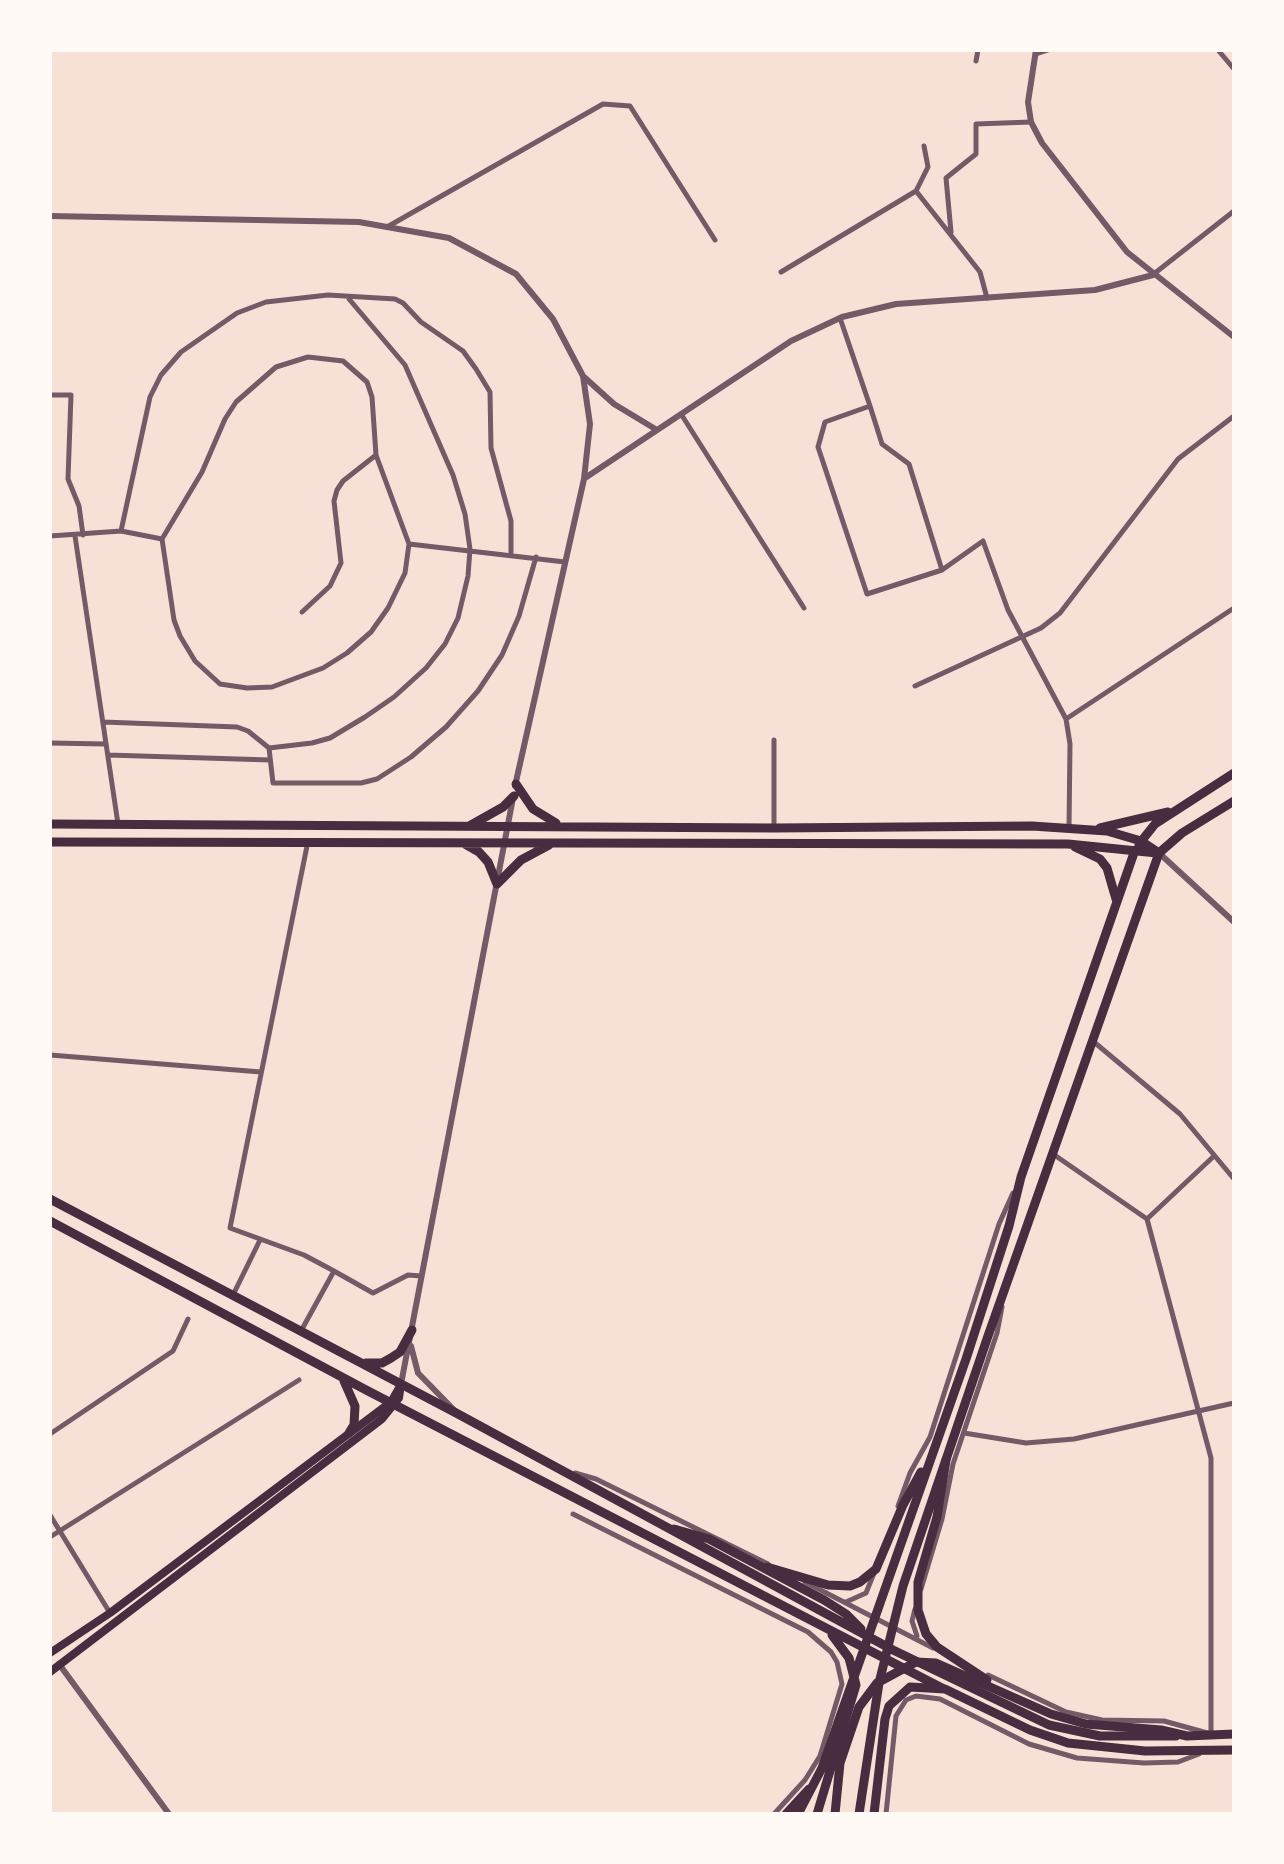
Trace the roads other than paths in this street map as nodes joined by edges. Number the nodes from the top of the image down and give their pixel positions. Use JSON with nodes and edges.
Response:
{"nodes":[{"id":1,"x":978,"y":50,"type":"edge"},
{"id":2,"x":1048,"y":50,"type":"edge"},
{"id":3,"x":1218,"y":50,"type":"edge"},
{"id":4,"x":1036,"y":52,"type":"edge"},
{"id":5,"x":976,"y":61,"type":"dead end"},
{"id":6,"x":1234,"y":69,"type":"edge"},
{"id":7,"x":1031,"y":122,"type":"junction"},
{"id":8,"x":924,"y":146,"type":"dead end"},
{"id":9,"x":916,"y":191,"type":"junction"},
{"id":10,"x":1234,"y":210,"type":"edge"},
{"id":11,"x":50,"y":216,"type":"edge"},
{"id":12,"x":386,"y":227,"type":"junction"},
{"id":13,"x":951,"y":232,"type":"junction"},
{"id":14,"x":715,"y":240,"type":"dead end"},
{"id":15,"x":781,"y":272,"type":"dead end"},
{"id":16,"x":1153,"y":275,"type":"junction"},
{"id":17,"x":349,"y":298,"type":"junction"},
{"id":18,"x":986,"y":298,"type":"junction"},
{"id":19,"x":840,"y":318,"type":"junction"},
{"id":20,"x":1234,"y":336,"type":"edge"},
{"id":21,"x":584,"y":376,"type":"junction"},
{"id":22,"x":50,"y":395,"type":"edge"},
{"id":23,"x":870,"y":406,"type":"junction"},
{"id":24,"x":681,"y":414,"type":"junction"},
{"id":25,"x":1234,"y":416,"type":"edge"},
{"id":26,"x":657,"y":430,"type":"junction"},
{"id":27,"x":376,"y":455,"type":"junction"},
{"id":28,"x":584,"y":479,"type":"junction"},
{"id":29,"x":121,"y":531,"type":"junction"},
{"id":30,"x":50,"y":536,"type":"edge"},
{"id":31,"x":79,"y":536,"type":"junction"},
{"id":32,"x":162,"y":539,"type":"junction"},
{"id":33,"x":409,"y":544,"type":"junction"},
{"id":34,"x":470,"y":549,"type":"junction"},
{"id":35,"x":510,"y":553,"type":"junction"},
{"id":36,"x":536,"y":557,"type":"junction"},
{"id":37,"x":565,"y":562,"type":"junction"},
{"id":38,"x":942,"y":570,"type":"junction"},
{"id":39,"x":804,"y":608,"type":"dead end"},
{"id":40,"x":1234,"y":608,"type":"edge"},
{"id":41,"x":302,"y":612,"type":"dead end"},
{"id":42,"x":1022,"y":638,"type":"junction"},
{"id":43,"x":915,"y":686,"type":"dead end"},
{"id":44,"x":1066,"y":720,"type":"junction"},
{"id":45,"x":103,"y":722,"type":"junction"},
{"id":46,"x":774,"y":740,"type":"dead end"},
{"id":47,"x":50,"y":744,"type":"edge"},
{"id":48,"x":106,"y":744,"type":"junction"},
{"id":49,"x":269,"y":748,"type":"junction"},
{"id":50,"x":108,"y":755,"type":"junction"},
{"id":51,"x":270,"y":760,"type":"junction"},
{"id":52,"x":1234,"y":773,"type":"edge"},
{"id":53,"x":515,"y":790,"type":"junction"},
{"id":54,"x":1234,"y":800,"type":"edge"},
{"id":55,"x":1176,"y":810,"type":"junction"},
{"id":56,"x":50,"y":824,"type":"edge"},
{"id":57,"x":118,"y":824,"type":"junction"},
{"id":58,"x":470,"y":826,"type":"junction"},
{"id":59,"x":508,"y":826,"type":"junction"},
{"id":60,"x":563,"y":826,"type":"junction"},
{"id":61,"x":774,"y":828,"type":"junction"},
{"id":62,"x":1069,"y":828,"type":"junction"},
{"id":63,"x":1094,"y":830,"type":"junction"},
{"id":64,"x":308,"y":841,"type":"junction"},
{"id":65,"x":457,"y":841,"type":"junction"},
{"id":66,"x":505,"y":841,"type":"junction"},
{"id":67,"x":50,"y":842,"type":"edge"},
{"id":68,"x":556,"y":842,"type":"junction"},
{"id":69,"x":1068,"y":844,"type":"junction"},
{"id":70,"x":1138,"y":845,"type":"junction"},
{"id":71,"x":1160,"y":853,"type":"junction"},
{"id":72,"x":497,"y":884,"type":"junction"},
{"id":73,"x":1116,"y":899,"type":"junction"},
{"id":74,"x":1234,"y":922,"type":"edge"},
{"id":75,"x":1092,"y":1041,"type":"junction"},
{"id":76,"x":50,"y":1054,"type":"edge"},
{"id":77,"x":260,"y":1072,"type":"junction"},
{"id":78,"x":1053,"y":1154,"type":"junction"},
{"id":79,"x":1215,"y":1156,"type":"junction"},
{"id":80,"x":1020,"y":1177,"type":"junction"},
{"id":81,"x":1234,"y":1179,"type":"edge"},
{"id":82,"x":50,"y":1200,"type":"edge"},
{"id":83,"x":1147,"y":1219,"type":"junction"},
{"id":84,"x":50,"y":1221,"type":"edge"},
{"id":85,"x":260,"y":1239,"type":"junction"},
{"id":86,"x":334,"y":1272,"type":"junction"},
{"id":87,"x":422,"y":1276,"type":"junction"},
{"id":88,"x":233,"y":1296,"type":"junction"},
{"id":89,"x":1004,"y":1296,"type":"junction"},
{"id":90,"x":188,"y":1319,"type":"dead end"},
{"id":91,"x":301,"y":1331,"type":"junction"},
{"id":92,"x":411,"y":1335,"type":"junction"},
{"id":93,"x":360,"y":1362,"type":"junction"},
{"id":94,"x":339,"y":1375,"type":"junction"},
{"id":95,"x":299,"y":1380,"type":"dead end"},
{"id":96,"x":402,"y":1384,"type":"junction"},
{"id":97,"x":393,"y":1403,"type":"junction"},
{"id":98,"x":1234,"y":1403,"type":"edge"},
{"id":99,"x":1198,"y":1410,"type":"junction"},
{"id":100,"x":458,"y":1414,"type":"junction"},
{"id":101,"x":964,"y":1433,"type":"junction"},
{"id":102,"x":50,"y":1434,"type":"edge"},
{"id":103,"x":348,"y":1434,"type":"junction"},
{"id":104,"x":931,"y":1457,"type":"junction"},
{"id":105,"x":946,"y":1460,"type":"junction"},
{"id":106,"x":558,"y":1469,"type":"junction"},
{"id":107,"x":573,"y":1514,"type":"dead end"},
{"id":108,"x":50,"y":1515,"type":"edge"},
{"id":109,"x":667,"y":1528,"type":"junction"},
{"id":110,"x":60,"y":1531,"type":"junction"},
{"id":111,"x":50,"y":1537,"type":"edge"},
{"id":112,"x":756,"y":1562,"type":"junction"},
{"id":113,"x":846,"y":1602,"type":"junction"},
{"id":114,"x":110,"y":1613,"type":"junction"},
{"id":115,"x":830,"y":1632,"type":"junction"},
{"id":116,"x":918,"y":1639,"type":"junction"},
{"id":117,"x":50,"y":1653,"type":"edge"},
{"id":118,"x":59,"y":1664,"type":"junction"},
{"id":119,"x":50,"y":1672,"type":"edge"},
{"id":120,"x":879,"y":1683,"type":"junction"},
{"id":121,"x":946,"y":1689,"type":"junction"},
{"id":122,"x":1014,"y":1698,"type":"junction"},
{"id":123,"x":1211,"y":1734,"type":"junction"},
{"id":124,"x":1234,"y":1734,"type":"edge"},
{"id":125,"x":1186,"y":1736,"type":"junction"},
{"id":126,"x":840,"y":1749,"type":"junction"},
{"id":127,"x":1210,"y":1750,"type":"junction"},
{"id":128,"x":1234,"y":1750,"type":"edge"},
{"id":129,"x":802,"y":1810,"type":"edge"},
{"id":130,"x":817,"y":1811,"type":"edge"},
{"id":131,"x":169,"y":1814,"type":"edge"},
{"id":132,"x":774,"y":1814,"type":"edge"},
{"id":133,"x":786,"y":1814,"type":"edge"},
{"id":134,"x":835,"y":1814,"type":"edge"},
{"id":135,"x":860,"y":1814,"type":"edge"},
{"id":136,"x":874,"y":1814,"type":"edge"},
{"id":137,"x":886,"y":1814,"type":"edge"}],
"edges":[{"from":1,"to":5,"type":"street"},
{"from":2,"to":4,"type":"street"},
{"from":3,"to":6,"type":"street"},
{"from":4,"to":7,"type":"street"},
{"from":7,"to":13,"type":"street"},
{"from":7,"to":16,"type":"street"},
{"from":8,"to":9,"type":"street"},
{"from":9,"to":13,"type":"street"},
{"from":9,"to":15,"type":"street"},
{"from":10,"to":16,"type":"street"},
{"from":11,"to":12,"type":"street"},
{"from":12,"to":14,"type":"street"},
{"from":12,"to":21,"type":"street"},
{"from":13,"to":18,"type":"street"},
{"from":16,"to":18,"type":"street"},
{"from":16,"to":20,"type":"street"},
{"from":17,"to":29,"type":"street"},
{"from":17,"to":34,"type":"street"},
{"from":17,"to":35,"type":"street"},
{"from":18,"to":19,"type":"street"},
{"from":19,"to":23,"type":"street"},
{"from":19,"to":24,"type":"street"},
{"from":21,"to":26,"type":"street"},
{"from":21,"to":28,"type":"street"},
{"from":22,"to":31,"type":"street"},
{"from":23,"to":38,"type":"street"},
{"from":23,"to":38,"type":"street"},
{"from":24,"to":26,"type":"street"},
{"from":24,"to":39,"type":"street"},
{"from":25,"to":42,"type":"street"},
{"from":26,"to":28,"type":"street"},
{"from":27,"to":32,"type":"street"},
{"from":27,"to":33,"type":"street"},
{"from":27,"to":41,"type":"street"},
{"from":28,"to":37,"type":"street"},
{"from":29,"to":31,"type":"street"},
{"from":29,"to":32,"type":"street"},
{"from":30,"to":31,"type":"street"},
{"from":31,"to":45,"type":"street"},
{"from":32,"to":33,"type":"street"},
{"from":33,"to":34,"type":"street"},
{"from":34,"to":35,"type":"street"},
{"from":34,"to":49,"type":"street"},
{"from":35,"to":36,"type":"street"},
{"from":36,"to":37,"type":"street"},
{"from":36,"to":51,"type":"street"},
{"from":37,"to":53,"type":"street"},
{"from":38,"to":42,"type":"street"},
{"from":40,"to":44,"type":"street"},
{"from":42,"to":43,"type":"street"},
{"from":42,"to":44,"type":"street"},
{"from":44,"to":62,"type":"street"},
{"from":45,"to":48,"type":"street"},
{"from":45,"to":49,"type":"street"},
{"from":46,"to":61,"type":"street"},
{"from":47,"to":48,"type":"street"},
{"from":48,"to":50,"type":"street"},
{"from":49,"to":51,"type":"street"},
{"from":50,"to":51,"type":"street"},
{"from":50,"to":57,"type":"street"},
{"from":52,"to":55,"type":"main road"},
{"from":53,"to":58,"type":"main road"},
{"from":53,"to":59,"type":"street"},
{"from":53,"to":60,"type":"main road"},
{"from":54,"to":71,"type":"main road"},
{"from":55,"to":63,"type":"main road"},
{"from":55,"to":70,"type":"main road"},
{"from":56,"to":57,"type":"main road"},
{"from":57,"to":58,"type":"main road"},
{"from":58,"to":59,"type":"main road"},
{"from":59,"to":60,"type":"main road"},
{"from":59,"to":66,"type":"street"},
{"from":60,"to":61,"type":"main road"},
{"from":61,"to":62,"type":"main road"},
{"from":62,"to":63,"type":"main road"},
{"from":63,"to":70,"type":"main road"},
{"from":64,"to":65,"type":"main road"},
{"from":64,"to":67,"type":"main road"},
{"from":64,"to":77,"type":"street"},
{"from":65,"to":66,"type":"main road"},
{"from":65,"to":72,"type":"main road"},
{"from":66,"to":68,"type":"main road"},
{"from":66,"to":72,"type":"street"},
{"from":68,"to":69,"type":"main road"},
{"from":68,"to":72,"type":"main road"},
{"from":69,"to":70,"type":"main road"},
{"from":69,"to":73,"type":"main road"},
{"from":70,"to":71,"type":"main road"},
{"from":70,"to":73,"type":"main road"},
{"from":71,"to":74,"type":"street"},
{"from":71,"to":75,"type":"main road"},
{"from":72,"to":87,"type":"street"},
{"from":73,"to":80,"type":"main road"},
{"from":75,"to":78,"type":"main road"},
{"from":75,"to":79,"type":"street"},
{"from":76,"to":77,"type":"street"},
{"from":77,"to":85,"type":"street"},
{"from":78,"to":83,"type":"street"},
{"from":78,"to":89,"type":"main road"},
{"from":79,"to":81,"type":"street"},
{"from":79,"to":83,"type":"street"},
{"from":80,"to":104,"type":"main road"},
{"from":80,"to":113,"type":"street"},
{"from":82,"to":88,"type":"main road"},
{"from":83,"to":99,"type":"street"},
{"from":84,"to":94,"type":"main road"},
{"from":85,"to":86,"type":"street"},
{"from":85,"to":88,"type":"street"},
{"from":86,"to":87,"type":"street"},
{"from":86,"to":91,"type":"street"},
{"from":87,"to":92,"type":"street"},
{"from":88,"to":91,"type":"main road"},
{"from":89,"to":101,"type":"street"},
{"from":89,"to":105,"type":"main road"},
{"from":90,"to":102,"type":"street"},
{"from":91,"to":93,"type":"main road"},
{"from":92,"to":93,"type":"main road"},
{"from":92,"to":96,"type":"street"},
{"from":92,"to":100,"type":"street"},
{"from":93,"to":96,"type":"main road"},
{"from":94,"to":97,"type":"main road"},
{"from":94,"to":103,"type":"main road"},
{"from":95,"to":110,"type":"street"},
{"from":96,"to":97,"type":"main road"},
{"from":96,"to":100,"type":"main road"},
{"from":97,"to":103,"type":"main road"},
{"from":97,"to":115,"type":"main road"},
{"from":97,"to":118,"type":"main road"},
{"from":98,"to":99,"type":"street"},
{"from":99,"to":101,"type":"street"},
{"from":99,"to":123,"type":"street"},
{"from":100,"to":106,"type":"main road"},
{"from":101,"to":116,"type":"street"},
{"from":103,"to":114,"type":"main road"},
{"from":104,"to":112,"type":"main road"},
{"from":104,"to":129,"type":"main road"},
{"from":105,"to":120,"type":"main road"},
{"from":105,"to":122,"type":"main road"},
{"from":106,"to":109,"type":"main road"},
{"from":106,"to":112,"type":"street"},
{"from":107,"to":132,"type":"street"},
{"from":108,"to":110,"type":"street"},
{"from":109,"to":112,"type":"main road"},
{"from":109,"to":125,"type":"main road"},
{"from":110,"to":111,"type":"street"},
{"from":110,"to":114,"type":"street"},
{"from":112,"to":113,"type":"street"},
{"from":112,"to":120,"type":"main road"},
{"from":113,"to":116,"type":"street"},
{"from":114,"to":117,"type":"main road"},
{"from":115,"to":121,"type":"main road"},
{"from":115,"to":126,"type":"main road"},
{"from":116,"to":123,"type":"street"},
{"from":118,"to":119,"type":"main road"},
{"from":118,"to":131,"type":"street"},
{"from":120,"to":135,"type":"main road"},
{"from":121,"to":127,"type":"main road"},
{"from":121,"to":136,"type":"main road"},
{"from":122,"to":125,"type":"main road"},
{"from":122,"to":126,"type":"main road"},
{"from":123,"to":124,"type":"main road"},
{"from":123,"to":125,"type":"main road"},
{"from":126,"to":129,"type":"main road"},
{"from":126,"to":130,"type":"main road"},
{"from":126,"to":133,"type":"main road"},
{"from":126,"to":134,"type":"main road"},
{"from":127,"to":128,"type":"main road"},
{"from":127,"to":137,"type":"street"}]}
